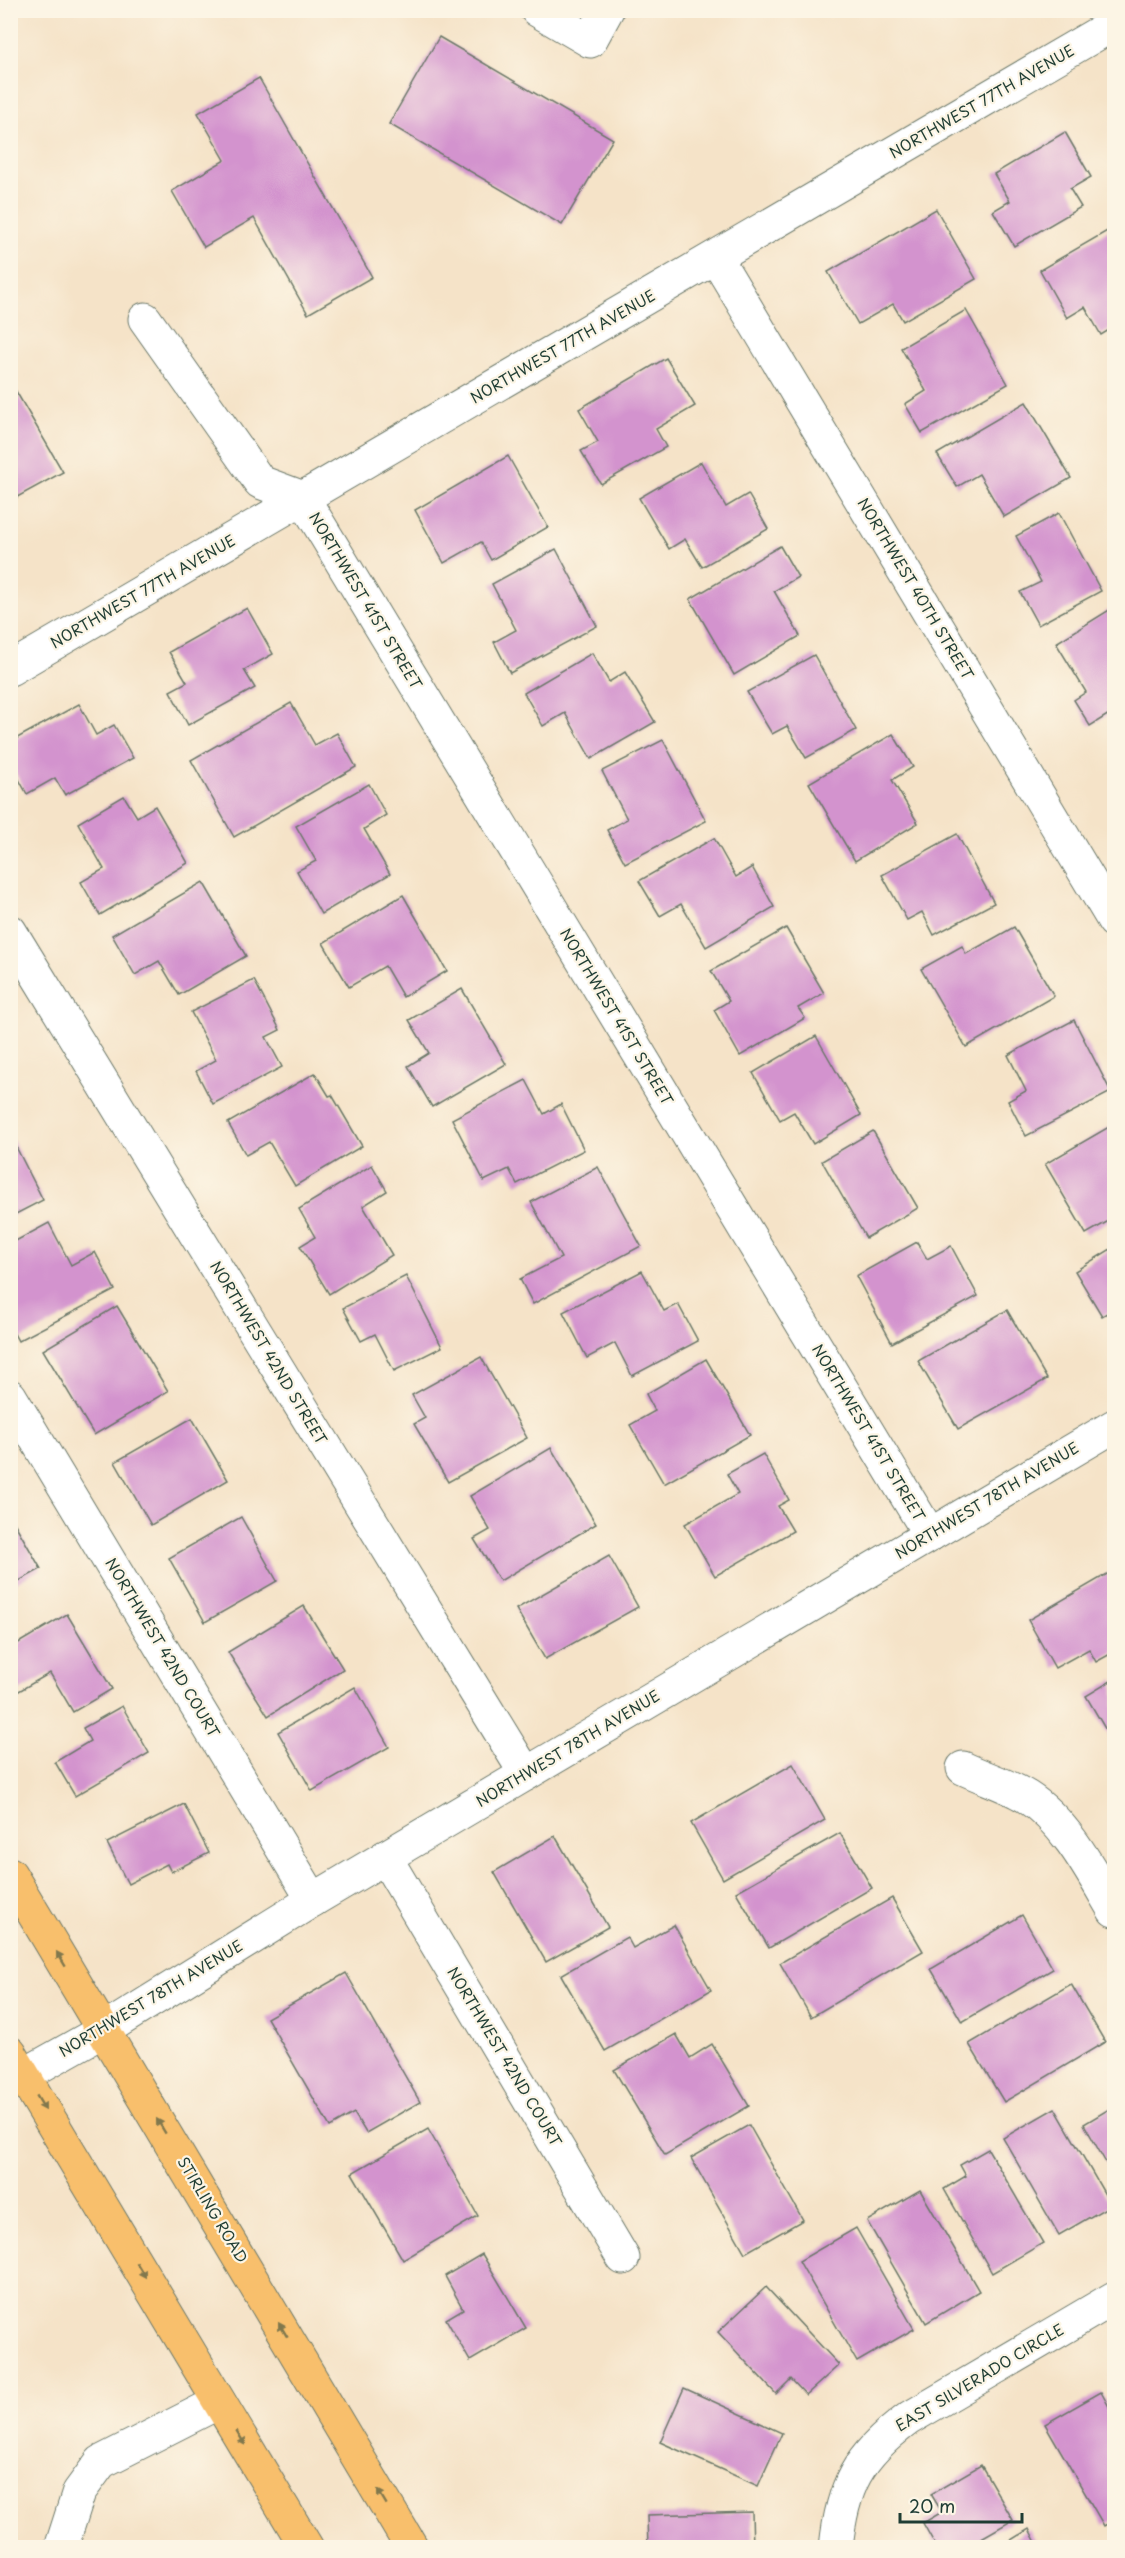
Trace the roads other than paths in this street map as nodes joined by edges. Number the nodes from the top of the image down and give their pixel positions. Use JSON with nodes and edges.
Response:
{"nodes":[{"id":1,"x":537,"y":10,"type":"edge"},
{"id":2,"x":606,"y":10,"type":"edge"},
{"id":3,"x":1114,"y":24,"type":"edge"},
{"id":4,"x":716,"y":258,"type":"junction"},
{"id":5,"x":145,"y":319,"type":"dead end"},
{"id":6,"x":303,"y":498,"type":"junction"},
{"id":7,"x":10,"y":669,"type":"edge"},
{"id":8,"x":1114,"y":921,"type":"edge"},
{"id":9,"x":10,"y":931,"type":"edge"},
{"id":10,"x":10,"y":1396,"type":"edge"},
{"id":11,"x":1114,"y":1426,"type":"edge"},
{"id":12,"x":930,"y":1535,"type":"junction"},
{"id":13,"x":963,"y":1768,"type":"dead end"},
{"id":14,"x":526,"y":1774,"type":"junction"},
{"id":15,"x":385,"y":1857,"type":"junction"},
{"id":16,"x":10,"y":1874,"type":"edge"},
{"id":17,"x":313,"y":1900,"type":"junction"},
{"id":18,"x":1114,"y":1910,"type":"edge"},
{"id":19,"x":104,"y":2030,"type":"junction"},
{"id":20,"x":17,"y":2064,"type":"edge"},
{"id":21,"x":623,"y":2258,"type":"dead end"},
{"id":22,"x":1114,"y":2298,"type":"edge"},
{"id":23,"x":219,"y":2402,"type":"junction"},
{"id":24,"x":61,"y":2547,"type":"edge"},
{"id":25,"x":307,"y":2547,"type":"edge"},
{"id":26,"x":412,"y":2547,"type":"edge"},
{"id":27,"x":836,"y":2547,"type":"edge"}],
"edges":[{"from":1,"to":2,"type":"street"},
{"from":3,"to":4,"type":"street","name":"NORTHWEST 77TH AVENUE"},
{"from":4,"to":6,"type":"street","name":"NORTHWEST 77TH AVENUE"},
{"from":4,"to":8,"type":"street","name":"NORTHWEST 40TH STREET"},
{"from":5,"to":6,"type":"street"},
{"from":6,"to":7,"type":"street","name":"NORTHWEST 77TH AVENUE"},
{"from":6,"to":12,"type":"street","name":"NORTHWEST 41ST STREET"},
{"from":9,"to":14,"type":"street","name":"NORTHWEST 42ND STREET"},
{"from":10,"to":17,"type":"street","name":"NORTHWEST 42ND COURT"},
{"from":11,"to":12,"type":"street","name":"NORTHWEST 78TH AVENUE"},
{"from":12,"to":14,"type":"street","name":"NORTHWEST 78TH AVENUE"},
{"from":13,"to":18,"type":"street"},
{"from":14,"to":15,"type":"street","name":"NORTHWEST 78TH AVENUE"},
{"from":15,"to":17,"type":"street","name":"NORTHWEST 78TH AVENUE"},
{"from":15,"to":21,"type":"street","name":"NORTHWEST 42ND COURT"},
{"from":19,"to":16,"type":"main road","name":"STIRLING ROAD","one_way":true},
{"from":17,"to":19,"type":"street","name":"NORTHWEST 78TH AVENUE"},
{"from":19,"to":20,"type":"street","name":"NORTHWEST 78TH AVENUE"},
{"from":26,"to":19,"type":"main road","name":"STIRLING ROAD","one_way":true},
{"from":20,"to":23,"type":"main road","one_way":true},
{"from":22,"to":27,"type":"street","name":"EAST SILVERADO CIRCLE"},
{"from":23,"to":24,"type":"street"},
{"from":23,"to":25,"type":"main road","one_way":true}]}
